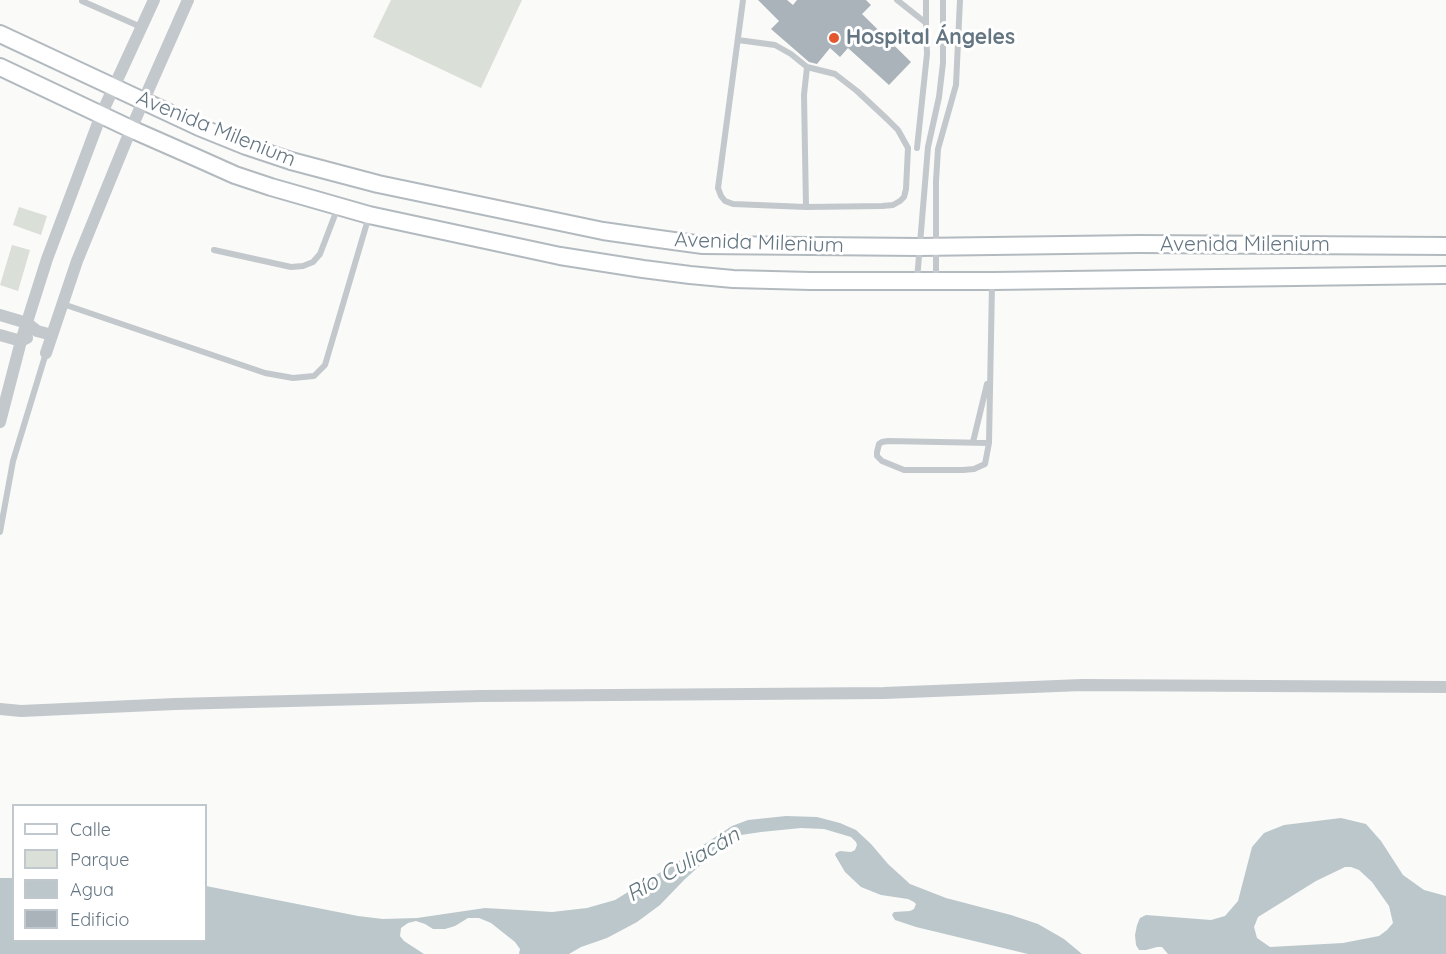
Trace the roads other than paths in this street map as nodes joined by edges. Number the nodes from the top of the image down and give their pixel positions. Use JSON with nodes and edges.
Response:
{"nodes":[{"id":1,"x":154,"y":0,"type":"edge"},
{"id":2,"x":188,"y":0,"type":"edge"},
{"id":3,"x":743,"y":0,"type":"edge"},
{"id":4,"x":897,"y":0,"type":"edge"},
{"id":5,"x":926,"y":0,"type":"edge"},
{"id":6,"x":943,"y":0,"type":"edge"},
{"id":7,"x":960,"y":0,"type":"edge"},
{"id":8,"x":82,"y":2,"type":"dead end"},
{"id":9,"x":926,"y":23,"type":"junction"},
{"id":10,"x":141,"y":27,"type":"junction"},
{"id":11,"x":0,"y":34,"type":"edge"},
{"id":12,"x":738,"y":40,"type":"junction"},
{"id":13,"x":0,"y":67,"type":"edge"},
{"id":14,"x":807,"y":67,"type":"junction"},
{"id":15,"x":113,"y":87,"type":"junction"},
{"id":16,"x":143,"y":101,"type":"junction"},
{"id":17,"x":101,"y":114,"type":"junction"},
{"id":18,"x":131,"y":129,"type":"junction"},
{"id":19,"x":928,"y":147,"type":"junction"},
{"id":20,"x":908,"y":148,"type":"junction"},
{"id":21,"x":917,"y":148,"type":"junction"},
{"id":22,"x":938,"y":149,"type":"junction"},
{"id":23,"x":338,"y":207,"type":"junction"},
{"id":24,"x":806,"y":207,"type":"junction"},
{"id":25,"x":369,"y":215,"type":"junction"},
{"id":26,"x":1446,"y":246,"type":"edge"},
{"id":27,"x":928,"y":247,"type":"junction"},
{"id":28,"x":214,"y":250,"type":"dead end"},
{"id":29,"x":1446,"y":275,"type":"edge"},
{"id":30,"x":917,"y":281,"type":"junction"},
{"id":31,"x":936,"y":281,"type":"junction"},
{"id":32,"x":993,"y":281,"type":"junction"},
{"id":33,"x":63,"y":304,"type":"junction"},
{"id":34,"x":0,"y":315,"type":"edge"},
{"id":35,"x":32,"y":327,"type":"junction"},
{"id":36,"x":0,"y":334,"type":"edge"},
{"id":37,"x":52,"y":335,"type":"junction"},
{"id":38,"x":21,"y":341,"type":"junction"},
{"id":39,"x":46,"y":353,"type":"joint"},
{"id":40,"x":990,"y":373,"type":"junction"},
{"id":41,"x":0,"y":422,"type":"edge"},
{"id":42,"x":974,"y":442,"type":"junction"},
{"id":43,"x":988,"y":443,"type":"junction"},
{"id":44,"x":0,"y":532,"type":"edge"},
{"id":45,"x":1446,"y":687,"type":"edge"},
{"id":46,"x":0,"y":709,"type":"edge"}],
"edges":[{"from":1,"to":10,"type":"street"},
{"from":2,"to":16,"type":"street"},
{"from":3,"to":12,"type":"lane"},
{"from":4,"to":9,"type":"lane"},
{"from":5,"to":9,"type":"lane"},
{"from":6,"to":19,"type":"lane"},
{"from":7,"to":22,"type":"lane"},
{"from":8,"to":10,"type":"lane"},
{"from":9,"to":21,"type":"lane"},
{"from":10,"to":15,"type":"street"},
{"from":11,"to":15,"type":"street","name":"Avenida Milenium"},
{"from":12,"to":14,"type":"lane"},
{"from":12,"to":24,"type":"lane"},
{"from":13,"to":17,"type":"street","name":"Avenida Milenium"},
{"from":14,"to":20,"type":"lane"},
{"from":14,"to":24,"type":"lane"},
{"from":15,"to":16,"type":"street","name":"Avenida Milenium"},
{"from":15,"to":17,"type":"street"},
{"from":16,"to":18,"type":"street"},
{"from":16,"to":27,"type":"street","name":"Avenida Milenium"},
{"from":17,"to":18,"type":"street","name":"Avenida Milenium"},
{"from":17,"to":35,"type":"street"},
{"from":18,"to":23,"type":"street","name":"Avenida Milenium"},
{"from":18,"to":33,"type":"street","name":"Avenida Milenium"},
{"from":19,"to":21,"type":"lane"},
{"from":19,"to":22,"type":"lane"},
{"from":19,"to":27,"type":"lane"},
{"from":20,"to":21,"type":"lane"},
{"from":20,"to":24,"type":"lane"},
{"from":22,"to":27,"type":"lane"},
{"from":23,"to":25,"type":"street","name":"Avenida Milenium"},
{"from":23,"to":28,"type":"lane"},
{"from":25,"to":30,"type":"street","name":"Avenida Milenium"},
{"from":25,"to":33,"type":"lane"},
{"from":26,"to":27,"type":"street","name":"Avenida Milenium"},
{"from":27,"to":30,"type":"lane"},
{"from":27,"to":31,"type":"lane"},
{"from":29,"to":32,"type":"street","name":"Avenida Milenium"},
{"from":30,"to":31,"type":"street","name":"Avenida Milenium"},
{"from":31,"to":32,"type":"street","name":"Avenida Milenium"},
{"from":32,"to":40,"type":"lane"},
{"from":33,"to":37,"type":"street","name":"Avenida Milenium"},
{"from":34,"to":35,"type":"street"},
{"from":35,"to":37,"type":"street"},
{"from":35,"to":38,"type":"street"},
{"from":36,"to":38,"type":"street"},
{"from":37,"to":39,"type":"street","name":"Avenida Milenium"},
{"from":38,"to":41,"type":"street"},
{"from":39,"to":44,"type":"lane"},
{"from":40,"to":42,"type":"lane"},
{"from":40,"to":43,"type":"lane"},
{"from":42,"to":43,"type":"lane"},
{"from":42,"to":43,"type":"lane"},
{"from":45,"to":46,"type":"street"}]}
